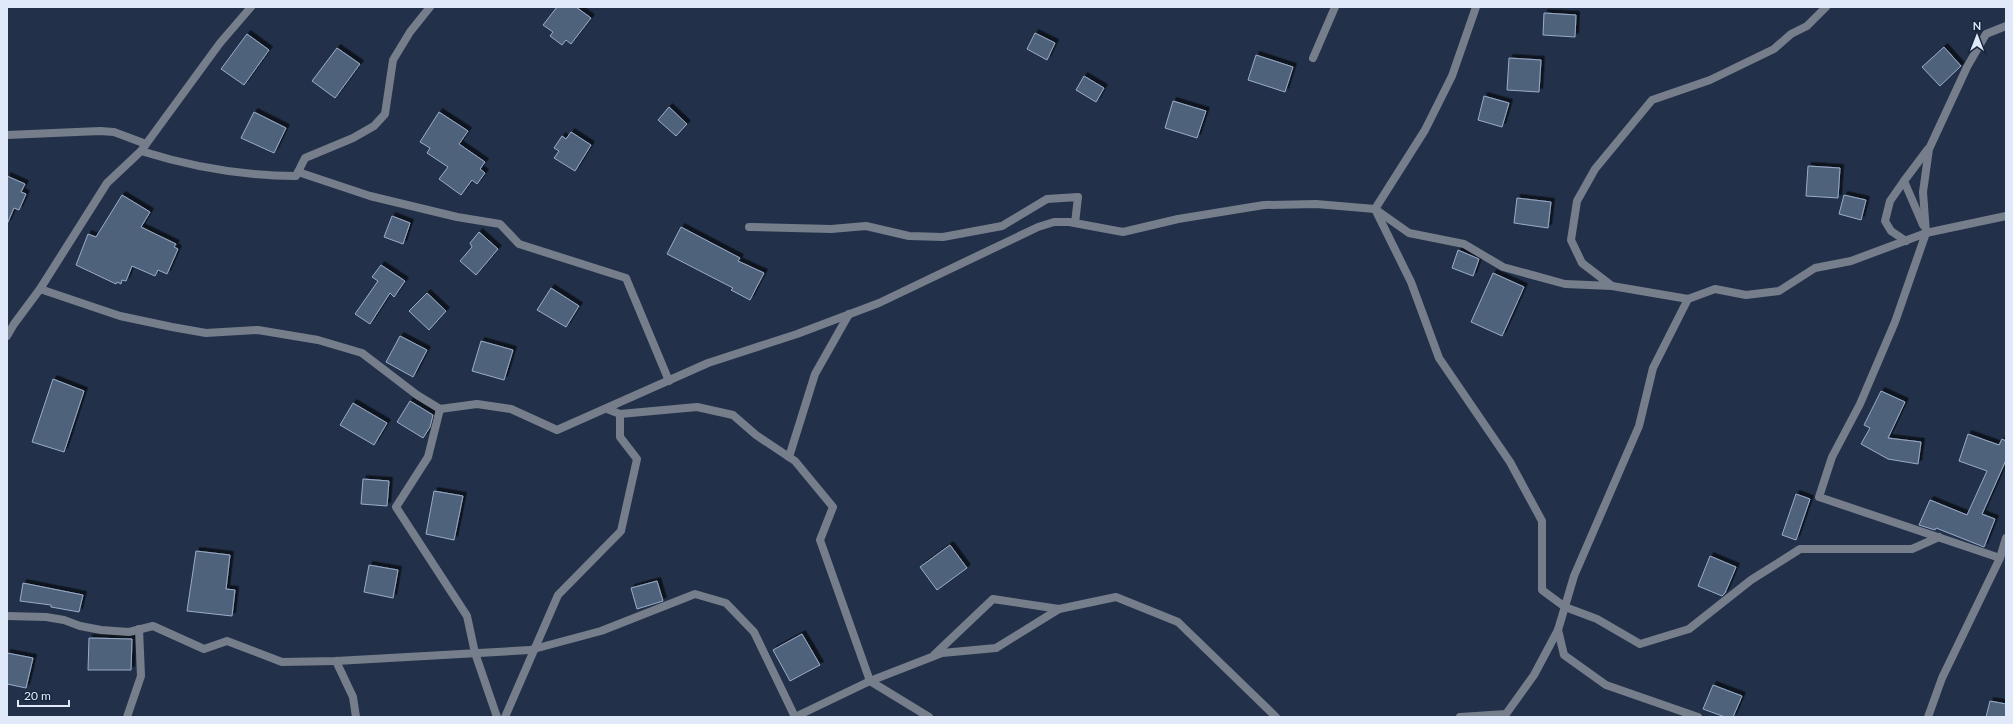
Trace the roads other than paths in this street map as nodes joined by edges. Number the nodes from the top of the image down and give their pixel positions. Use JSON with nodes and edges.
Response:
{"nodes":[{"id":1,"x":251,"y":7,"type":"edge"},
{"id":2,"x":430,"y":7,"type":"edge"},
{"id":3,"x":1335,"y":7,"type":"edge"},
{"id":4,"x":1476,"y":7,"type":"edge"},
{"id":5,"x":1826,"y":7,"type":"edge"},
{"id":6,"x":2006,"y":26,"type":"edge"},
{"id":7,"x":1314,"y":58,"type":"dead end"},
{"id":8,"x":7,"y":135,"type":"edge"},
{"id":9,"x":143,"y":148,"type":"junction"},
{"id":10,"x":1929,"y":148,"type":"junction"},
{"id":11,"x":298,"y":172,"type":"junction"},
{"id":12,"x":1904,"y":181,"type":"junction"},
{"id":13,"x":1375,"y":209,"type":"junction"},
{"id":14,"x":2006,"y":216,"type":"edge"},
{"id":15,"x":1075,"y":223,"type":"junction"},
{"id":16,"x":749,"y":226,"type":"dead end"},
{"id":17,"x":1926,"y":234,"type":"junction"},
{"id":18,"x":1906,"y":241,"type":"junction"},
{"id":19,"x":1612,"y":286,"type":"junction"},
{"id":20,"x":40,"y":289,"type":"junction"},
{"id":21,"x":1688,"y":299,"type":"junction"},
{"id":22,"x":850,"y":314,"type":"junction"},
{"id":23,"x":7,"y":336,"type":"edge"},
{"id":24,"x":669,"y":381,"type":"junction"},
{"id":25,"x":440,"y":409,"type":"junction"},
{"id":26,"x":607,"y":409,"type":"junction"},
{"id":27,"x":620,"y":414,"type":"junction"},
{"id":28,"x":789,"y":457,"type":"junction"},
{"id":29,"x":1939,"y":537,"type":"junction"},
{"id":30,"x":2006,"y":538,"type":"edge"},
{"id":31,"x":2000,"y":558,"type":"junction"},
{"id":32,"x":1565,"y":607,"type":"junction"},
{"id":33,"x":1059,"y":609,"type":"junction"},
{"id":34,"x":7,"y":616,"type":"edge"},
{"id":35,"x":139,"y":629,"type":"junction"},
{"id":36,"x":1558,"y":630,"type":"junction"},
{"id":37,"x":535,"y":649,"type":"junction"},
{"id":38,"x":475,"y":653,"type":"junction"},
{"id":39,"x":931,"y":658,"type":"junction"},
{"id":40,"x":336,"y":661,"type":"junction"},
{"id":41,"x":870,"y":681,"type":"junction"},
{"id":42,"x":127,"y":717,"type":"edge"},
{"id":43,"x":356,"y":717,"type":"edge"},
{"id":44,"x":497,"y":717,"type":"edge"},
{"id":45,"x":505,"y":717,"type":"edge"},
{"id":46,"x":795,"y":717,"type":"edge"},
{"id":47,"x":929,"y":717,"type":"edge"},
{"id":48,"x":1276,"y":717,"type":"edge"},
{"id":49,"x":1460,"y":717,"type":"edge"},
{"id":50,"x":1698,"y":717,"type":"edge"},
{"id":51,"x":1928,"y":717,"type":"edge"}],
"edges":[{"from":1,"to":9,"type":"street"},
{"from":2,"to":11,"type":"street"},
{"from":3,"to":7,"type":"street"},
{"from":4,"to":13,"type":"street"},
{"from":5,"to":19,"type":"street"},
{"from":6,"to":10,"type":"street"},
{"from":8,"to":9,"type":"street"},
{"from":9,"to":11,"type":"street"},
{"from":9,"to":20,"type":"street"},
{"from":10,"to":12,"type":"street"},
{"from":10,"to":17,"type":"street"},
{"from":11,"to":24,"type":"street"},
{"from":12,"to":17,"type":"street"},
{"from":12,"to":18,"type":"street"},
{"from":13,"to":15,"type":"street"},
{"from":13,"to":19,"type":"street"},
{"from":13,"to":32,"type":"street"},
{"from":14,"to":17,"type":"street"},
{"from":15,"to":16,"type":"street"},
{"from":15,"to":22,"type":"street"},
{"from":17,"to":18,"type":"street"},
{"from":17,"to":29,"type":"street"},
{"from":18,"to":21,"type":"street"},
{"from":19,"to":21,"type":"street"},
{"from":20,"to":23,"type":"street"},
{"from":20,"to":25,"type":"street"},
{"from":21,"to":32,"type":"street"},
{"from":22,"to":24,"type":"street"},
{"from":22,"to":28,"type":"street"},
{"from":24,"to":26,"type":"street"},
{"from":25,"to":26,"type":"street"},
{"from":25,"to":38,"type":"street"},
{"from":26,"to":27,"type":"street"},
{"from":27,"to":28,"type":"street"},
{"from":27,"to":37,"type":"street"},
{"from":28,"to":41,"type":"street"},
{"from":29,"to":31,"type":"street"},
{"from":29,"to":32,"type":"street"},
{"from":30,"to":31,"type":"street"},
{"from":31,"to":51,"type":"street"},
{"from":32,"to":36,"type":"street"},
{"from":33,"to":39,"type":"street"},
{"from":33,"to":39,"type":"street"},
{"from":33,"to":48,"type":"street"},
{"from":34,"to":35,"type":"street"},
{"from":35,"to":40,"type":"street"},
{"from":35,"to":42,"type":"street"},
{"from":36,"to":49,"type":"street"},
{"from":36,"to":50,"type":"street"},
{"from":37,"to":38,"type":"street"},
{"from":37,"to":45,"type":"street"},
{"from":37,"to":46,"type":"street"},
{"from":38,"to":40,"type":"street"},
{"from":38,"to":44,"type":"street"},
{"from":39,"to":41,"type":"street"},
{"from":40,"to":43,"type":"street"},
{"from":41,"to":46,"type":"street"},
{"from":41,"to":47,"type":"street"}]}
